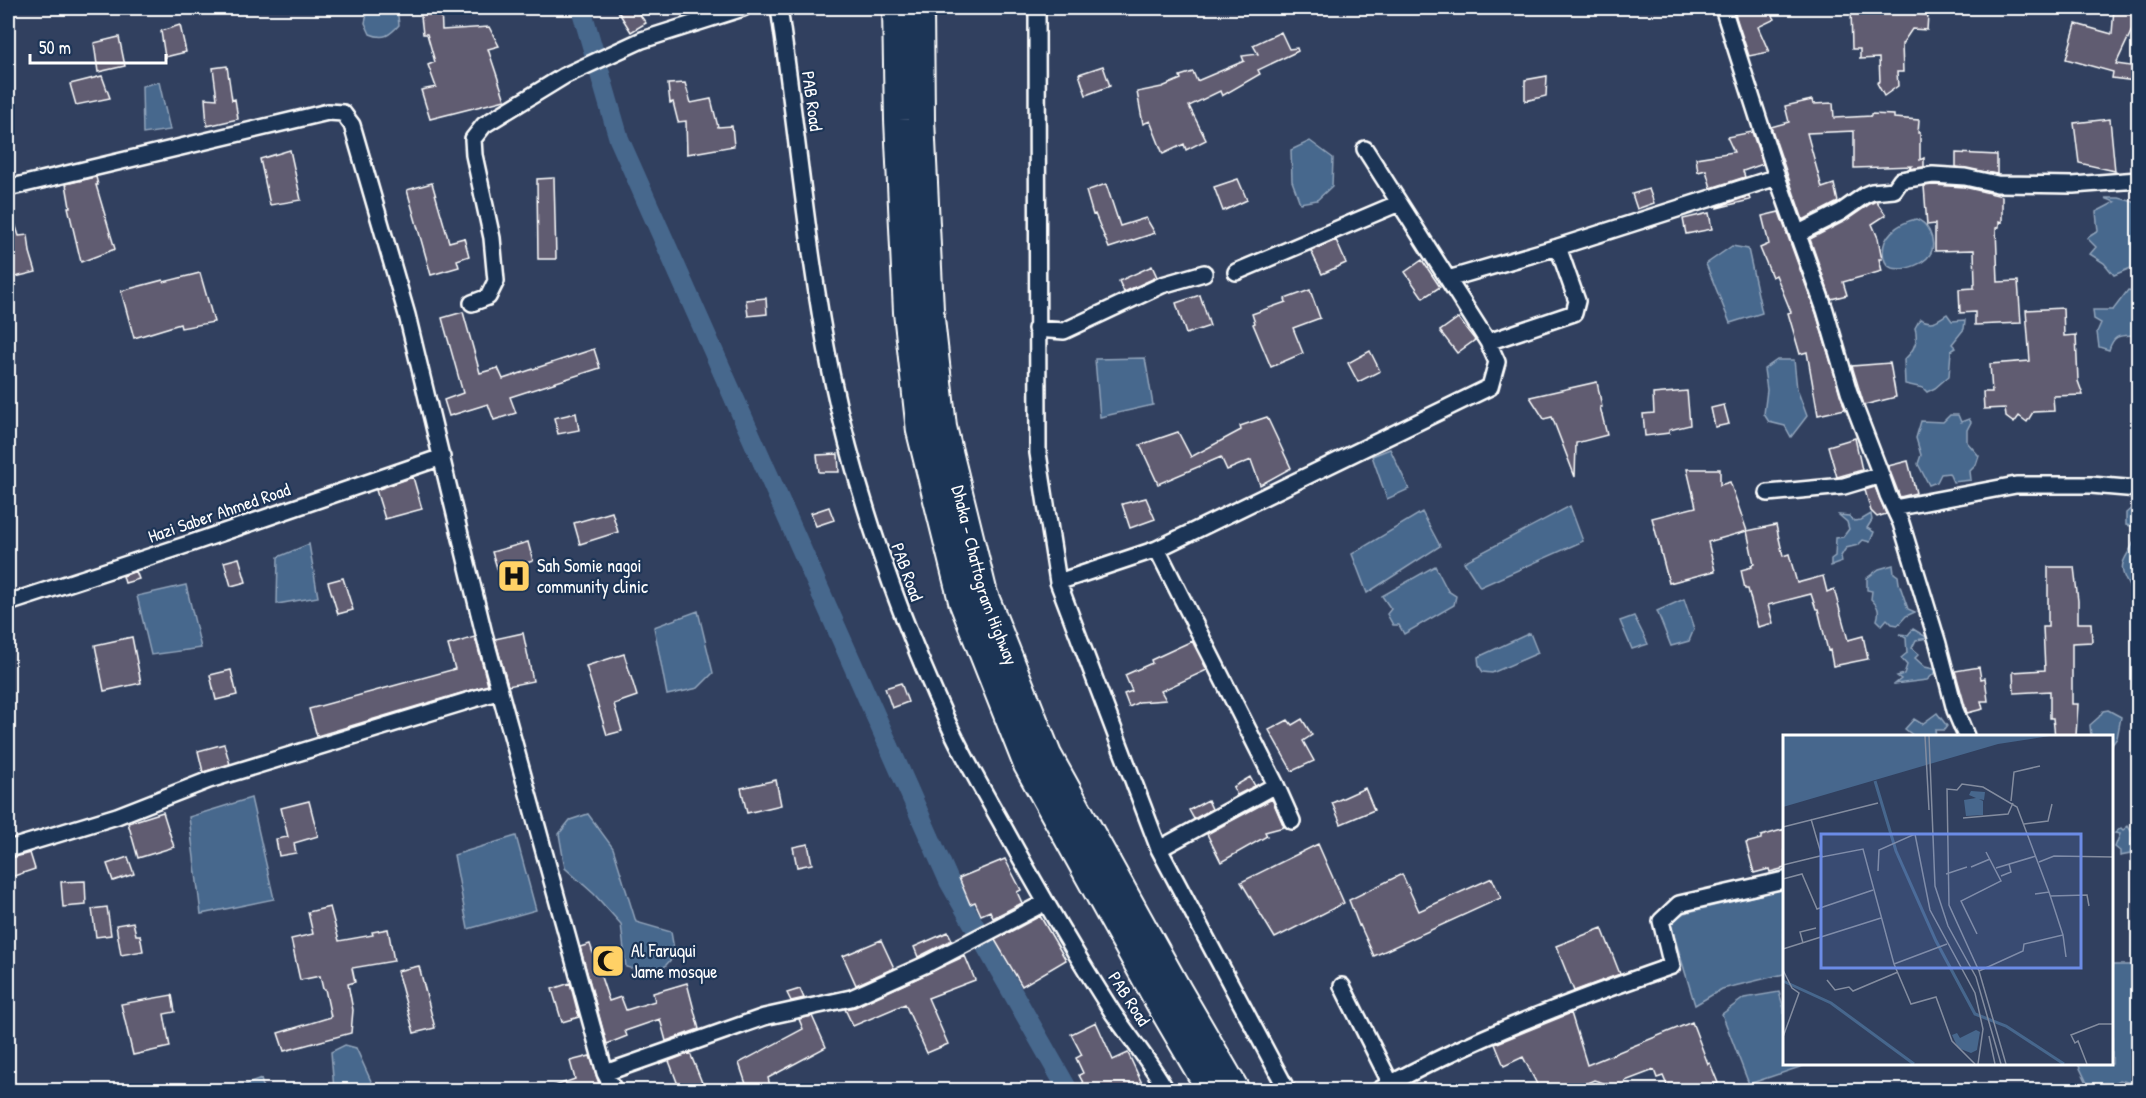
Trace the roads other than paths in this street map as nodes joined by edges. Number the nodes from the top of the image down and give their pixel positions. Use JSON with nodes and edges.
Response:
{"nodes":[{"id":1,"x":743,"y":8,"type":"edge"},
{"id":2,"x":779,"y":8,"type":"edge"},
{"id":3,"x":897,"y":8,"type":"edge"},
{"id":4,"x":920,"y":8,"type":"edge"},
{"id":5,"x":1037,"y":8,"type":"edge"},
{"id":6,"x":1723,"y":8,"type":"edge"},
{"id":7,"x":1365,"y":149,"type":"dead end"},
{"id":8,"x":1777,"y":177,"type":"junction"},
{"id":9,"x":2139,"y":180,"type":"edge"},
{"id":10,"x":8,"y":184,"type":"edge"},
{"id":11,"x":1399,"y":202,"type":"junction"},
{"id":12,"x":1799,"y":236,"type":"junction"},
{"id":13,"x":1558,"y":247,"type":"junction"},
{"id":14,"x":1236,"y":272,"type":"dead end"},
{"id":15,"x":1204,"y":273,"type":"dead end"},
{"id":16,"x":1448,"y":279,"type":"junction"},
{"id":17,"x":472,"y":303,"type":"dead end"},
{"id":18,"x":1036,"y":329,"type":"junction"},
{"id":19,"x":1488,"y":342,"type":"junction"},
{"id":20,"x":442,"y":457,"type":"junction"},
{"id":21,"x":1881,"y":475,"type":"junction"},
{"id":22,"x":2139,"y":489,"type":"edge"},
{"id":23,"x":1768,"y":493,"type":"dead end"},
{"id":24,"x":1894,"y":508,"type":"junction"},
{"id":25,"x":1157,"y":549,"type":"junction"},
{"id":26,"x":1058,"y":582,"type":"junction"},
{"id":27,"x":8,"y":603,"type":"edge"},
{"id":28,"x":500,"y":692,"type":"junction"},
{"id":29,"x":1966,"y":735,"type":"edge"},
{"id":30,"x":1276,"y":785,"type":"junction"},
{"id":31,"x":1292,"y":821,"type":"dead end"},
{"id":32,"x":8,"y":849,"type":"edge"},
{"id":33,"x":1159,"y":849,"type":"junction"},
{"id":34,"x":1783,"y":880,"type":"edge"},
{"id":35,"x":1046,"y":902,"type":"junction"},
{"id":36,"x":1342,"y":986,"type":"dead end"},
{"id":37,"x":605,"y":1072,"type":"junction"},
{"id":38,"x":1385,"y":1087,"type":"edge"},
{"id":39,"x":614,"y":1090,"type":"edge"},
{"id":40,"x":1166,"y":1090,"type":"edge"},
{"id":41,"x":1210,"y":1090,"type":"edge"},
{"id":42,"x":1236,"y":1090,"type":"edge"},
{"id":43,"x":1287,"y":1090,"type":"edge"}],
"edges":[{"from":1,"to":17,"type":"street"},
{"from":2,"to":35,"type":"street","name":"PAB Road"},
{"from":3,"to":41,"type":"highway","name":"Dhaka - Chattogram Highway"},
{"from":4,"to":42,"type":"highway","name":"Dhaka - Chattogram Highway"},
{"from":5,"to":18,"type":"street"},
{"from":6,"to":8,"type":"street"},
{"from":7,"to":11,"type":"street"},
{"from":8,"to":12,"type":"street"},
{"from":8,"to":13,"type":"street"},
{"from":9,"to":12,"type":"street"},
{"from":10,"to":20,"type":"street"},
{"from":11,"to":14,"type":"street"},
{"from":11,"to":16,"type":"street"},
{"from":12,"to":21,"type":"street"},
{"from":13,"to":16,"type":"street"},
{"from":13,"to":19,"type":"street"},
{"from":15,"to":18,"type":"street"},
{"from":16,"to":19,"type":"street"},
{"from":18,"to":26,"type":"street"},
{"from":19,"to":25,"type":"street"},
{"from":20,"to":27,"type":"street","name":"Hazi Saber Ahmed Road"},
{"from":20,"to":28,"type":"street"},
{"from":21,"to":23,"type":"street"},
{"from":21,"to":24,"type":"street"},
{"from":22,"to":24,"type":"street"},
{"from":24,"to":29,"type":"street"},
{"from":25,"to":26,"type":"street"},
{"from":25,"to":30,"type":"street"},
{"from":26,"to":33,"type":"street"},
{"from":28,"to":32,"type":"street"},
{"from":28,"to":37,"type":"street"},
{"from":30,"to":31,"type":"street"},
{"from":30,"to":33,"type":"street"},
{"from":33,"to":43,"type":"street"},
{"from":34,"to":38,"type":"street"},
{"from":35,"to":37,"type":"street"},
{"from":35,"to":40,"type":"street","name":"PAB Road"},
{"from":36,"to":38,"type":"street"},
{"from":37,"to":39,"type":"street"}]}
